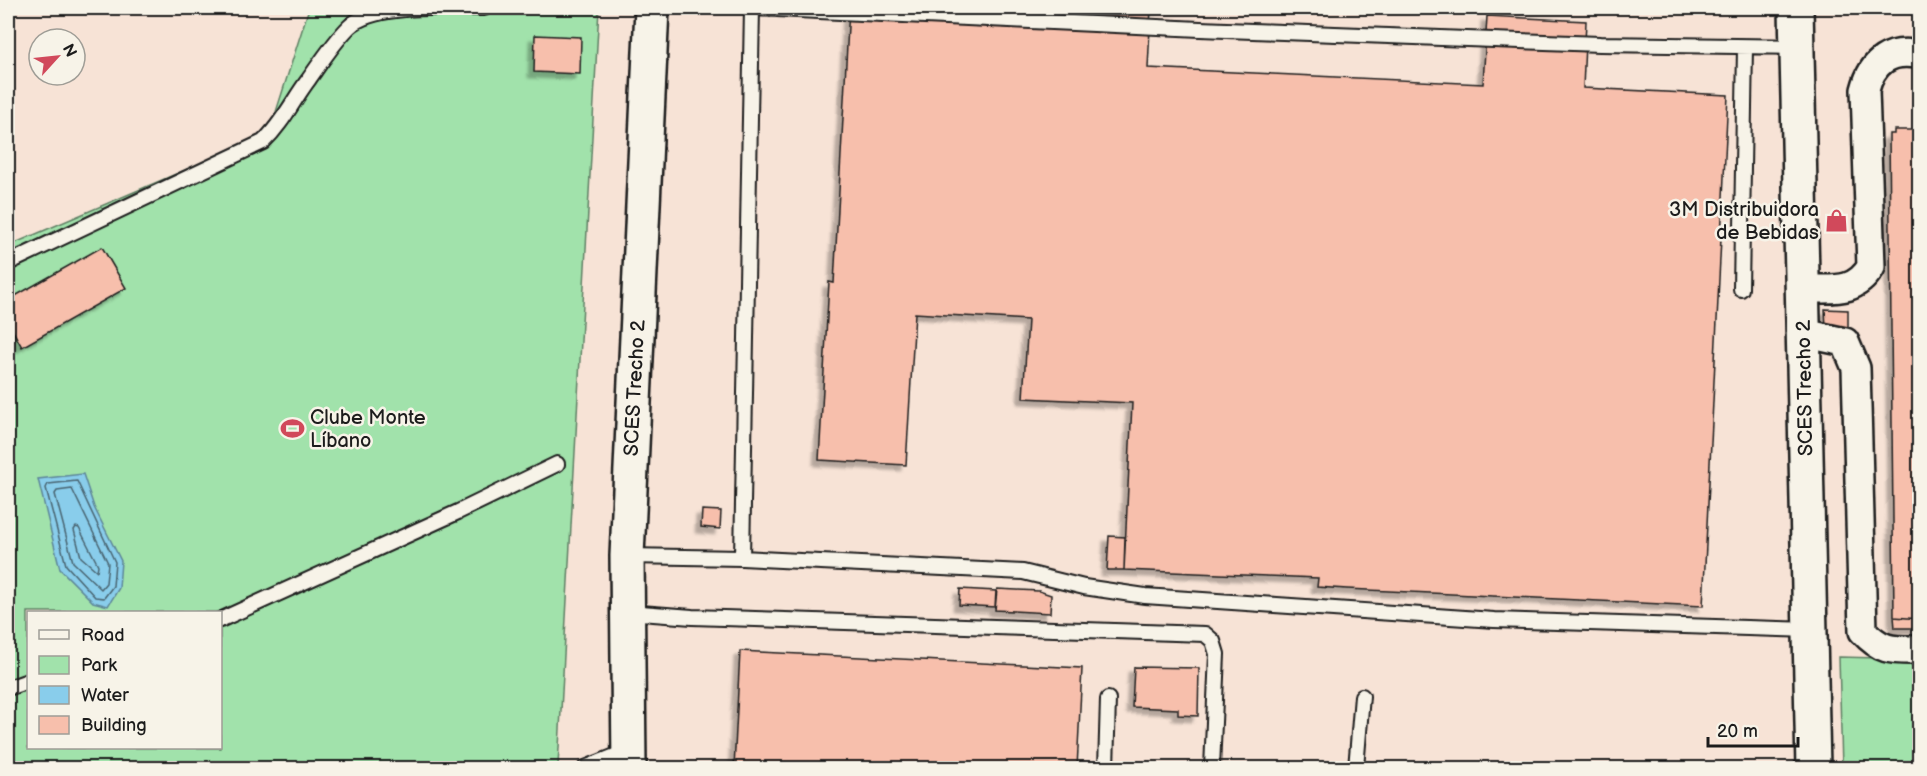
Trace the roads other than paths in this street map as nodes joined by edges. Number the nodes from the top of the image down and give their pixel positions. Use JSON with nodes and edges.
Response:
{"nodes":[{"id":1,"x":484,"y":8,"type":"edge"},
{"id":2,"x":652,"y":8,"type":"edge"},
{"id":3,"x":753,"y":8,"type":"edge"},
{"id":4,"x":1796,"y":8,"type":"edge"},
{"id":5,"x":1745,"y":47,"type":"junction"},
{"id":6,"x":1797,"y":47,"type":"junction"},
{"id":7,"x":1920,"y":55,"type":"edge"},
{"id":8,"x":8,"y":263,"type":"edge"},
{"id":9,"x":1803,"y":289,"type":"junction"},
{"id":10,"x":1741,"y":290,"type":"dead end"},
{"id":11,"x":1803,"y":333,"type":"junction"},
{"id":12,"x":557,"y":464,"type":"dead end"},
{"id":13,"x":627,"y":556,"type":"junction"},
{"id":14,"x":742,"y":558,"type":"junction"},
{"id":15,"x":628,"y":612,"type":"junction"},
{"id":16,"x":222,"y":619,"type":"edge"},
{"id":17,"x":1811,"y":630,"type":"junction"},
{"id":18,"x":1920,"y":650,"type":"edge"},
{"id":19,"x":27,"y":681,"type":"edge"},
{"id":20,"x":8,"y":688,"type":"edge"},
{"id":21,"x":1362,"y":696,"type":"dead end"},
{"id":22,"x":1108,"y":699,"type":"dead end"},
{"id":23,"x":630,"y":759,"type":"edge"},
{"id":24,"x":585,"y":768,"type":"edge"},
{"id":25,"x":1106,"y":768,"type":"edge"},
{"id":26,"x":1212,"y":768,"type":"edge"},
{"id":27,"x":1356,"y":768,"type":"edge"},
{"id":28,"x":1813,"y":768,"type":"edge"}],
"edges":[{"from":1,"to":8,"type":"lane"},
{"from":2,"to":13,"type":"street","name":"SCES Trecho 2"},
{"from":3,"to":5,"type":"lane"},
{"from":3,"to":14,"type":"lane"},
{"from":4,"to":6,"type":"street","name":"SCES Trecho 2"},
{"from":5,"to":6,"type":"lane"},
{"from":5,"to":10,"type":"lane"},
{"from":6,"to":9,"type":"street","name":"SCES Trecho 2"},
{"from":7,"to":9,"type":"street"},
{"from":9,"to":11,"type":"street","name":"SCES Trecho 2"},
{"from":11,"to":17,"type":"street","name":"SCES Trecho 2"},
{"from":11,"to":18,"type":"street"},
{"from":12,"to":16,"type":"lane"},
{"from":13,"to":14,"type":"lane"},
{"from":13,"to":15,"type":"street","name":"SCES Trecho 2"},
{"from":14,"to":17,"type":"lane"},
{"from":15,"to":23,"type":"street","name":"SCES Trecho 2"},
{"from":15,"to":26,"type":"lane"},
{"from":17,"to":28,"type":"street","name":"SCES Trecho 2"},
{"from":19,"to":20,"type":"lane"},
{"from":21,"to":27,"type":"lane"},
{"from":22,"to":25,"type":"lane"},
{"from":23,"to":24,"type":"lane"}]}
